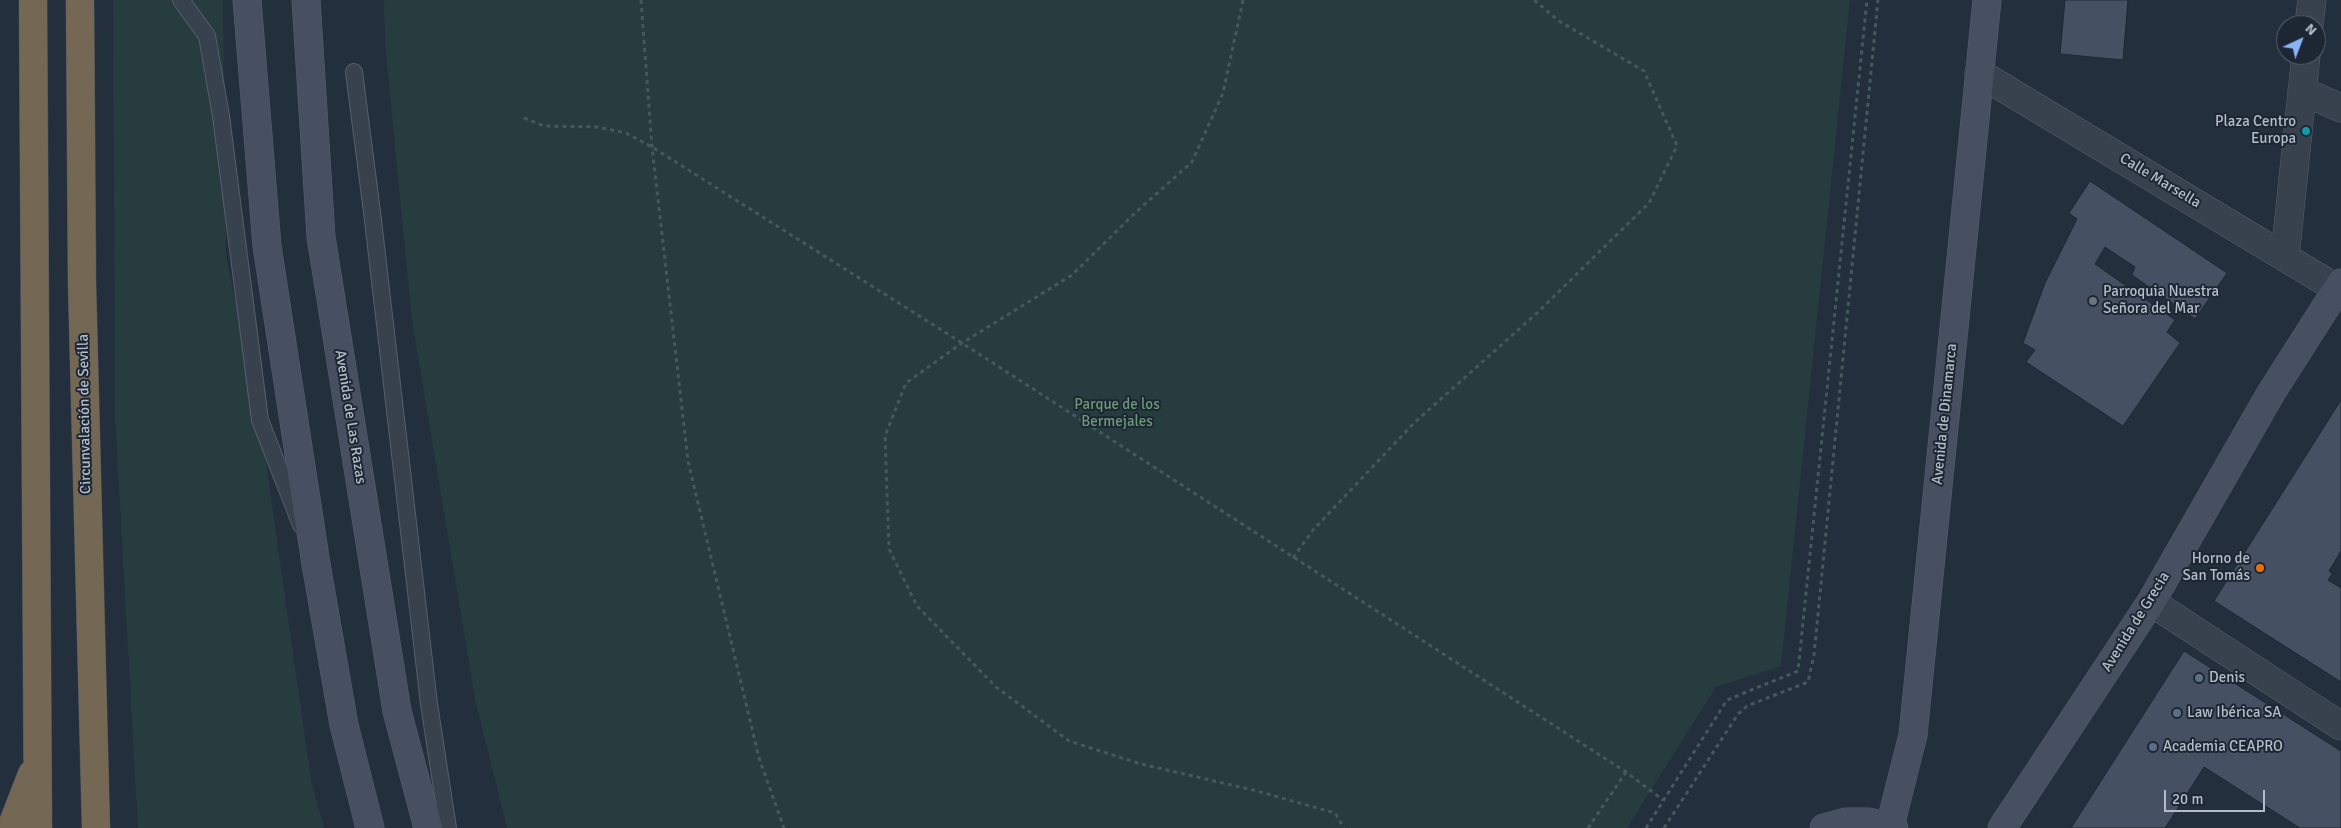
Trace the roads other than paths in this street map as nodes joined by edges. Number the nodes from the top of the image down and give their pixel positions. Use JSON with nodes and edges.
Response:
{"nodes":[{"id":1,"x":33,"y":0,"type":"edge"},
{"id":2,"x":80,"y":0,"type":"edge"},
{"id":3,"x":181,"y":0,"type":"edge"},
{"id":4,"x":247,"y":0,"type":"edge"},
{"id":5,"x":306,"y":0,"type":"edge"},
{"id":6,"x":1987,"y":0,"type":"edge"},
{"id":7,"x":2312,"y":0,"type":"edge"},
{"id":8,"x":2310,"y":15,"type":"edge"},
{"id":9,"x":2305,"y":65,"type":"edge"},
{"id":10,"x":354,"y":72,"type":"dead end"},
{"id":11,"x":1979,"y":73,"type":"junction"},
{"id":12,"x":2302,"y":91,"type":"junction"},
{"id":13,"x":2341,"y":108,"type":"edge"},
{"id":14,"x":2285,"y":256,"type":"junction"},
{"id":15,"x":2340,"y":288,"type":"edge"},
{"id":16,"x":316,"y":564,"type":"junction"},
{"id":17,"x":2151,"y":602,"type":"junction"},
{"id":18,"x":2341,"y":726,"type":"edge"},
{"id":19,"x":37,"y":761,"type":"junction"},
{"id":20,"x":1892,"y":827,"type":"edge"},
{"id":21,"x":11,"y":828,"type":"edge"},
{"id":22,"x":38,"y":828,"type":"edge"},
{"id":23,"x":96,"y":828,"type":"edge"},
{"id":24,"x":370,"y":828,"type":"edge"},
{"id":25,"x":428,"y":828,"type":"edge"},
{"id":26,"x":448,"y":828,"type":"edge"},
{"id":27,"x":1824,"y":828,"type":"edge"},
{"id":28,"x":2002,"y":828,"type":"edge"}],
"edges":[{"from":1,"to":19,"type":"highway"},
{"from":2,"to":23,"type":"highway","name":"Circunvalación de Sevilla"},
{"from":3,"to":16,"type":"lane"},
{"from":4,"to":16,"type":"main road"},
{"from":5,"to":25,"type":"main road","name":"Avenida de Las Razas"},
{"from":6,"to":11,"type":"main road","name":"Avenida de Dinamarca"},
{"from":7,"to":8,"type":"street"},
{"from":9,"to":12,"type":"street"},
{"from":10,"to":26,"type":"lane"},
{"from":11,"to":14,"type":"street","name":"Calle Marsella"},
{"from":11,"to":20,"type":"main road","name":"Avenida de Dinamarca"},
{"from":12,"to":13,"type":"street"},
{"from":12,"to":14,"type":"street"},
{"from":14,"to":15,"type":"street","name":"Calle Marsella"},
{"from":15,"to":17,"type":"main road","name":"Avenida de Grecia"},
{"from":16,"to":24,"type":"main road"},
{"from":17,"to":18,"type":"street"},
{"from":17,"to":28,"type":"main road","name":"Avenida de Grecia"},
{"from":19,"to":21,"type":"highway"},
{"from":19,"to":22,"type":"highway"},
{"from":20,"to":27,"type":"main road"}]}
